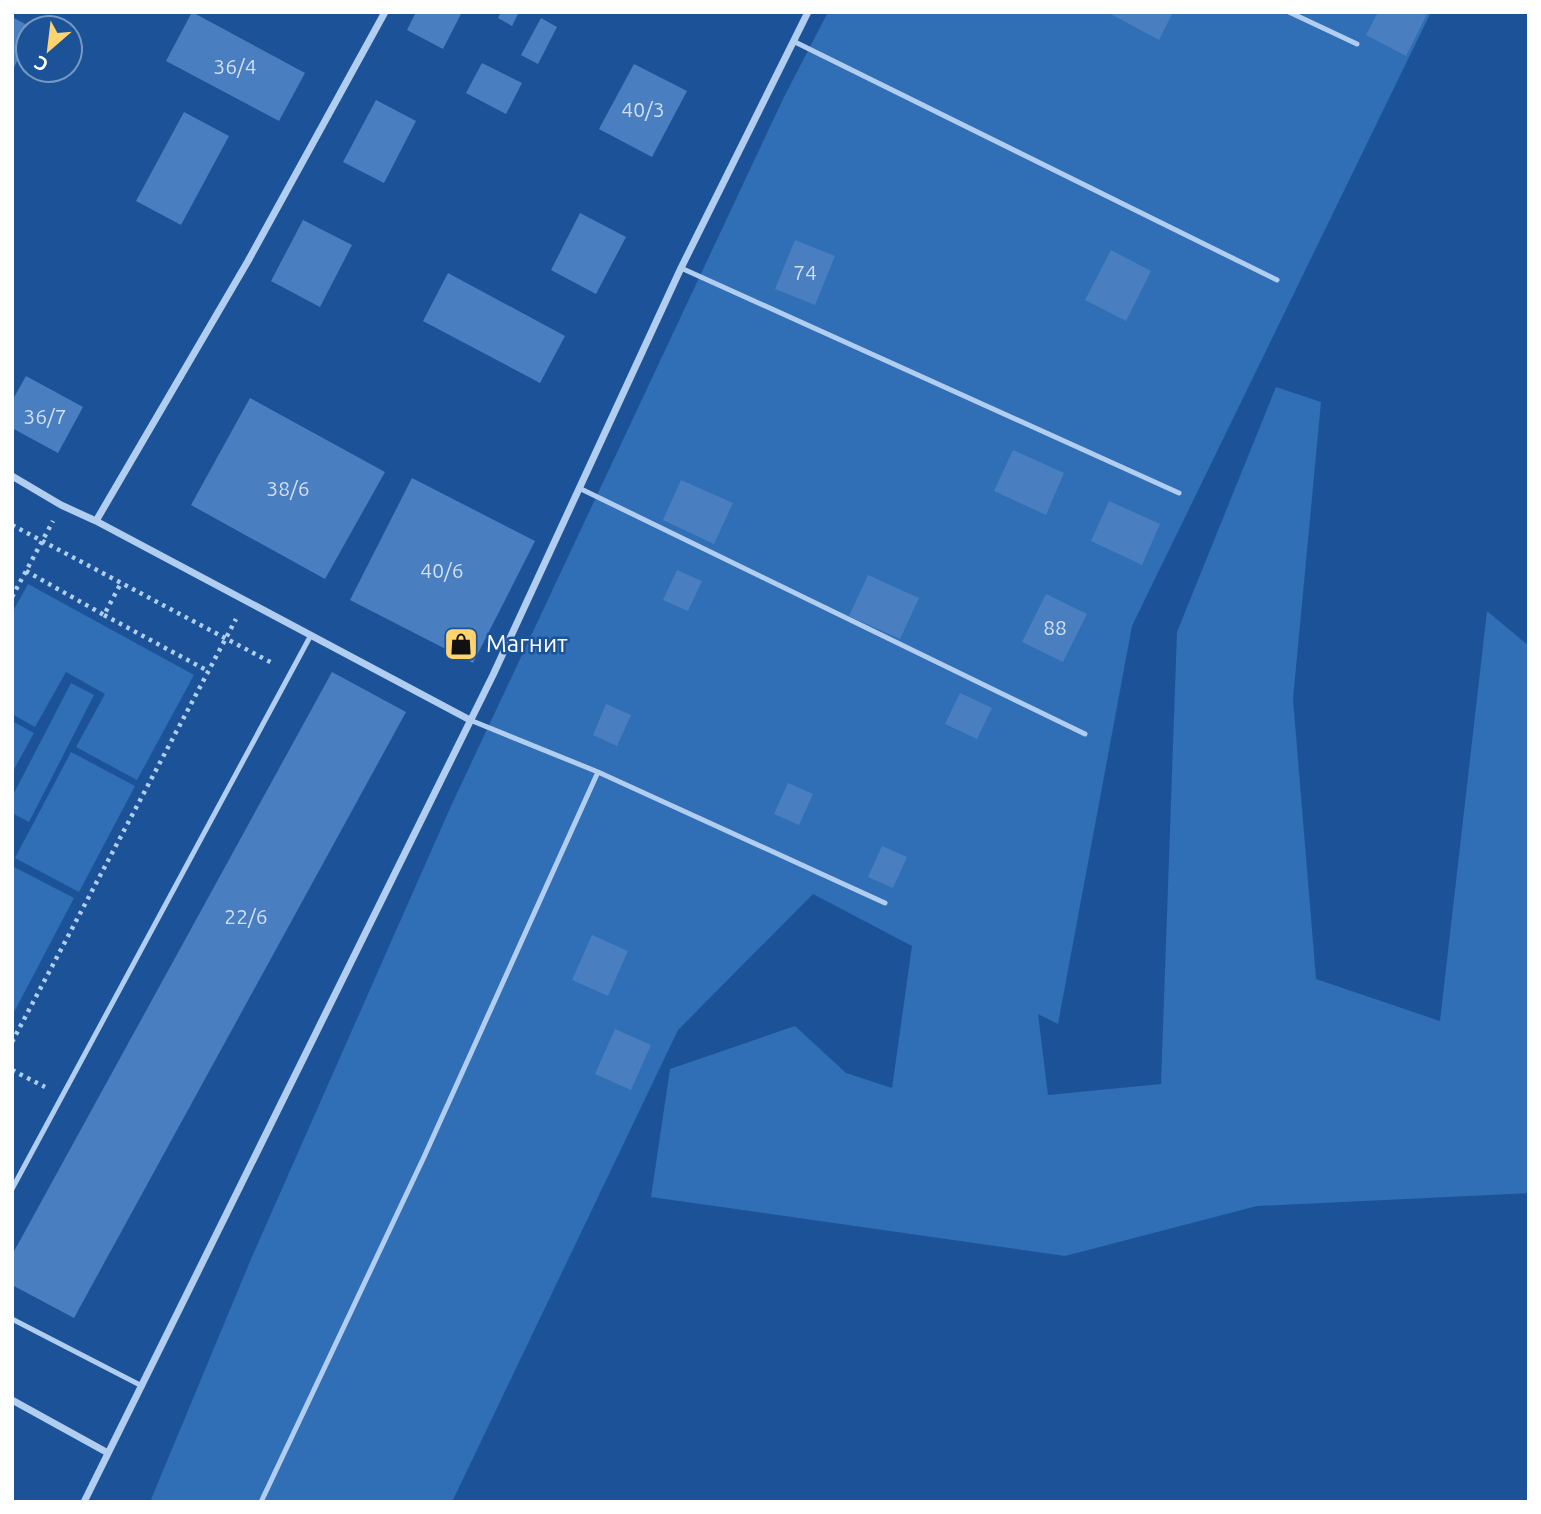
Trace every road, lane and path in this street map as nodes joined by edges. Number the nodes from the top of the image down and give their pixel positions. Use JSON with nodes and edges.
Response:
{"nodes":[{"id":1,"x":385,"y":12,"type":"edge"},
{"id":2,"x":808,"y":12,"type":"edge"},
{"id":3,"x":1289,"y":12,"type":"edge"},
{"id":4,"x":793,"y":41,"type":"junction"},
{"id":5,"x":1357,"y":44,"type":"dead end"},
{"id":6,"x":681,"y":268,"type":"junction"},
{"id":7,"x":1277,"y":280,"type":"dead end"},
{"id":8,"x":12,"y":476,"type":"edge"},
{"id":9,"x":579,"y":488,"type":"junction"},
{"id":10,"x":1179,"y":493,"type":"dead end"},
{"id":11,"x":61,"y":505,"type":"junction"},
{"id":12,"x":96,"y":521,"type":"junction"},
{"id":13,"x":12,"y":525,"type":"edge"},
{"id":14,"x":42,"y":541,"type":"junction"},
{"id":15,"x":26,"y":571,"type":"junction"},
{"id":16,"x":121,"y":583,"type":"junction"},
{"id":17,"x":12,"y":597,"type":"edge"},
{"id":18,"x":245,"y":600,"type":"junction"},
{"id":19,"x":104,"y":615,"type":"junction"},
{"id":20,"x":311,"y":635,"type":"junction"},
{"id":21,"x":225,"y":638,"type":"junction"},
{"id":22,"x":208,"y":671,"type":"junction"},
{"id":23,"x":291,"y":672,"type":"junction"},
{"id":24,"x":470,"y":720,"type":"junction"},
{"id":25,"x":1085,"y":734,"type":"dead end"},
{"id":26,"x":598,"y":772,"type":"junction"},
{"id":27,"x":885,"y":903,"type":"dead end"},
{"id":28,"x":12,"y":1042,"type":"edge"},
{"id":29,"x":12,"y":1070,"type":"edge"},
{"id":30,"x":61,"y":1096,"type":"junction"},
{"id":31,"x":12,"y":1189,"type":"edge"},
{"id":32,"x":12,"y":1319,"type":"edge"},
{"id":33,"x":142,"y":1386,"type":"junction"},
{"id":34,"x":12,"y":1400,"type":"edge"},
{"id":35,"x":108,"y":1453,"type":"junction"},
{"id":36,"x":84,"y":1502,"type":"edge"},
{"id":37,"x":261,"y":1502,"type":"edge"}],
"edges":[{"from":1,"to":12,"type":"street"},
{"from":2,"to":4,"type":"street"},
{"from":3,"to":5,"type":"lane"},
{"from":4,"to":6,"type":"street"},
{"from":4,"to":7,"type":"lane"},
{"from":6,"to":9,"type":"street"},
{"from":6,"to":10,"type":"lane"},
{"from":8,"to":11,"type":"street"},
{"from":9,"to":24,"type":"street"},
{"from":9,"to":25,"type":"lane"},
{"from":11,"to":12,"type":"street"},
{"from":11,"to":14,"type":"path"},
{"from":12,"to":18,"type":"street"},
{"from":13,"to":14,"type":"path"},
{"from":14,"to":15,"type":"path"},
{"from":14,"to":16,"type":"path"},
{"from":15,"to":17,"type":"path"},
{"from":15,"to":19,"type":"path"},
{"from":16,"to":19,"type":"path"},
{"from":16,"to":21,"type":"path"},
{"from":18,"to":20,"type":"street"},
{"from":18,"to":21,"type":"path"},
{"from":19,"to":22,"type":"path"},
{"from":20,"to":23,"type":"lane"},
{"from":20,"to":24,"type":"street"},
{"from":21,"to":22,"type":"path"},
{"from":21,"to":23,"type":"path"},
{"from":22,"to":28,"type":"path"},
{"from":23,"to":30,"type":"lane"},
{"from":24,"to":26,"type":"lane"},
{"from":24,"to":33,"type":"street"},
{"from":26,"to":27,"type":"lane"},
{"from":26,"to":37,"type":"lane"},
{"from":29,"to":30,"type":"path"},
{"from":30,"to":31,"type":"lane"},
{"from":32,"to":33,"type":"lane"},
{"from":33,"to":35,"type":"street"},
{"from":34,"to":35,"type":"street"},
{"from":35,"to":36,"type":"street"}]}
